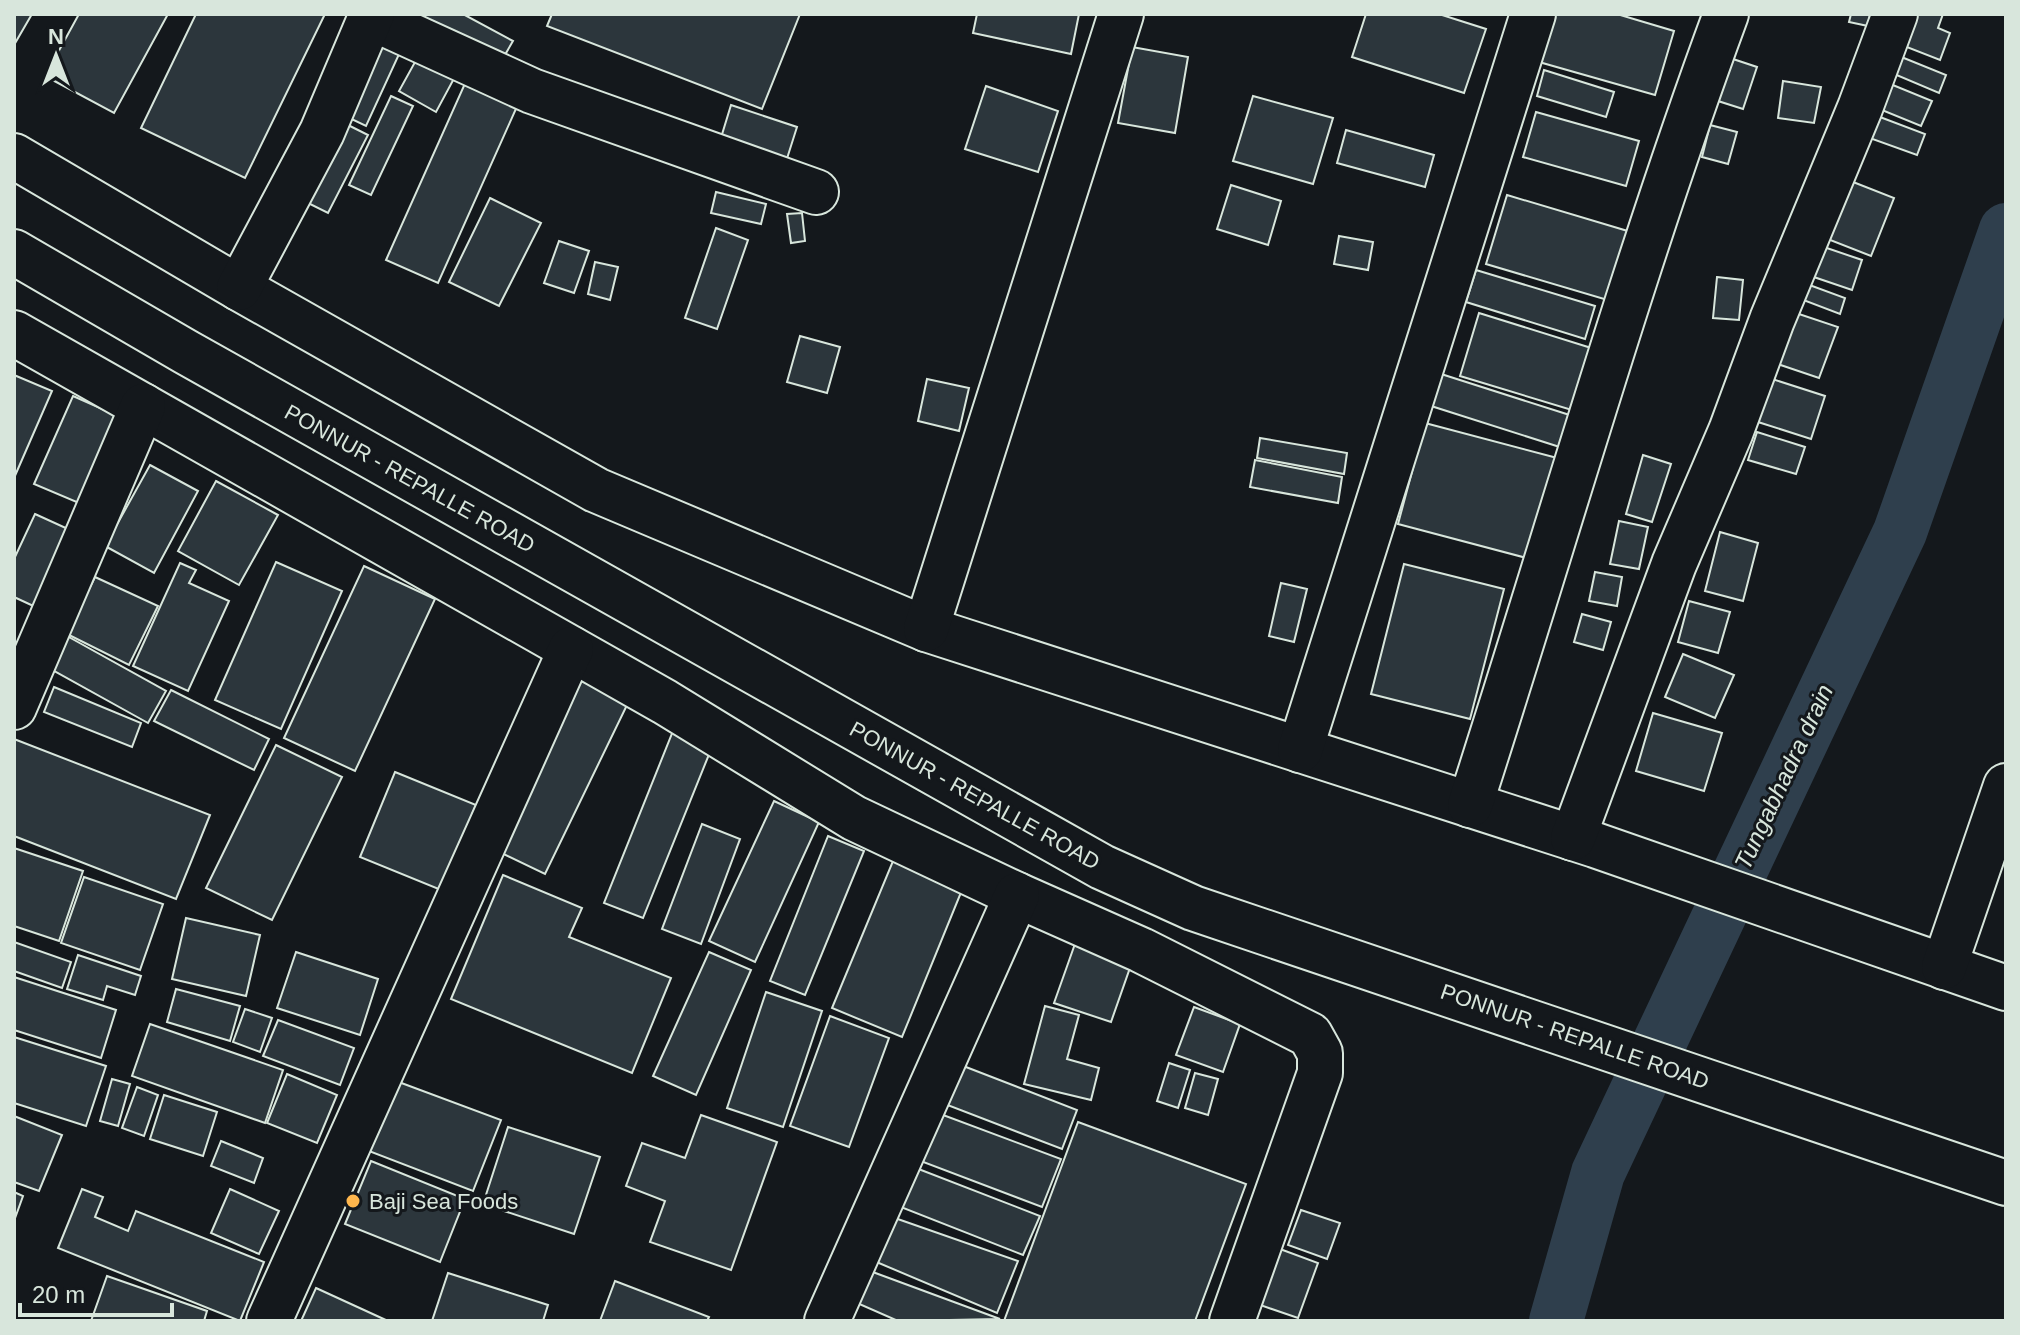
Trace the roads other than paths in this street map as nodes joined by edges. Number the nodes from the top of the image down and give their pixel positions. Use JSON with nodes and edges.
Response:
{"nodes":[{"id":1,"x":1121,"y":14,"type":"edge"},
{"id":2,"x":1533,"y":14,"type":"edge"},
{"id":3,"x":1726,"y":14,"type":"edge"},
{"id":4,"x":1895,"y":14,"type":"edge"},
{"id":5,"x":371,"y":16,"type":"edge"},
{"id":6,"x":14,"y":156,"type":"edge"},
{"id":7,"x":816,"y":192,"type":"dead end"},
{"id":8,"x":14,"y":252,"type":"edge"},
{"id":9,"x":239,"y":288,"type":"junction"},
{"id":10,"x":14,"y":333,"type":"edge"},
{"id":11,"x":143,"y":406,"type":"junction"},
{"id":12,"x":926,"y":629,"type":"junction"},
{"id":13,"x":571,"y":649,"type":"junction"},
{"id":14,"x":14,"y":707,"type":"edge"},
{"id":15,"x":1300,"y":750,"type":"junction"},
{"id":16,"x":2006,"y":786,"type":"edge"},
{"id":17,"x":1470,"y":805,"type":"junction"},
{"id":18,"x":1584,"y":841,"type":"junction"},
{"id":19,"x":1017,"y":895,"type":"junction"},
{"id":20,"x":1944,"y":967,"type":"junction"},
{"id":21,"x":2006,"y":988,"type":"edge"},
{"id":22,"x":2006,"y":1183,"type":"edge"},
{"id":23,"x":269,"y":1321,"type":"edge"},
{"id":24,"x":827,"y":1321,"type":"edge"},
{"id":25,"x":1232,"y":1321,"type":"edge"}],
"edges":[{"from":1,"to":12,"type":"street"},
{"from":2,"to":15,"type":"street"},
{"from":3,"to":17,"type":"street"},
{"from":4,"to":18,"type":"street"},
{"from":5,"to":7,"type":"street"},
{"from":5,"to":9,"type":"street"},
{"from":6,"to":9,"type":"street"},
{"from":8,"to":22,"type":"street","name":"PONNUR - REPALLE ROAD"},
{"from":9,"to":12,"type":"street"},
{"from":10,"to":11,"type":"street"},
{"from":11,"to":13,"type":"street"},
{"from":11,"to":14,"type":"street"},
{"from":12,"to":15,"type":"street"},
{"from":13,"to":19,"type":"street"},
{"from":13,"to":23,"type":"street"},
{"from":15,"to":17,"type":"street"},
{"from":16,"to":20,"type":"street"},
{"from":17,"to":18,"type":"street"},
{"from":18,"to":20,"type":"street"},
{"from":19,"to":24,"type":"street"},
{"from":19,"to":25,"type":"street"},
{"from":20,"to":21,"type":"street"}]}
